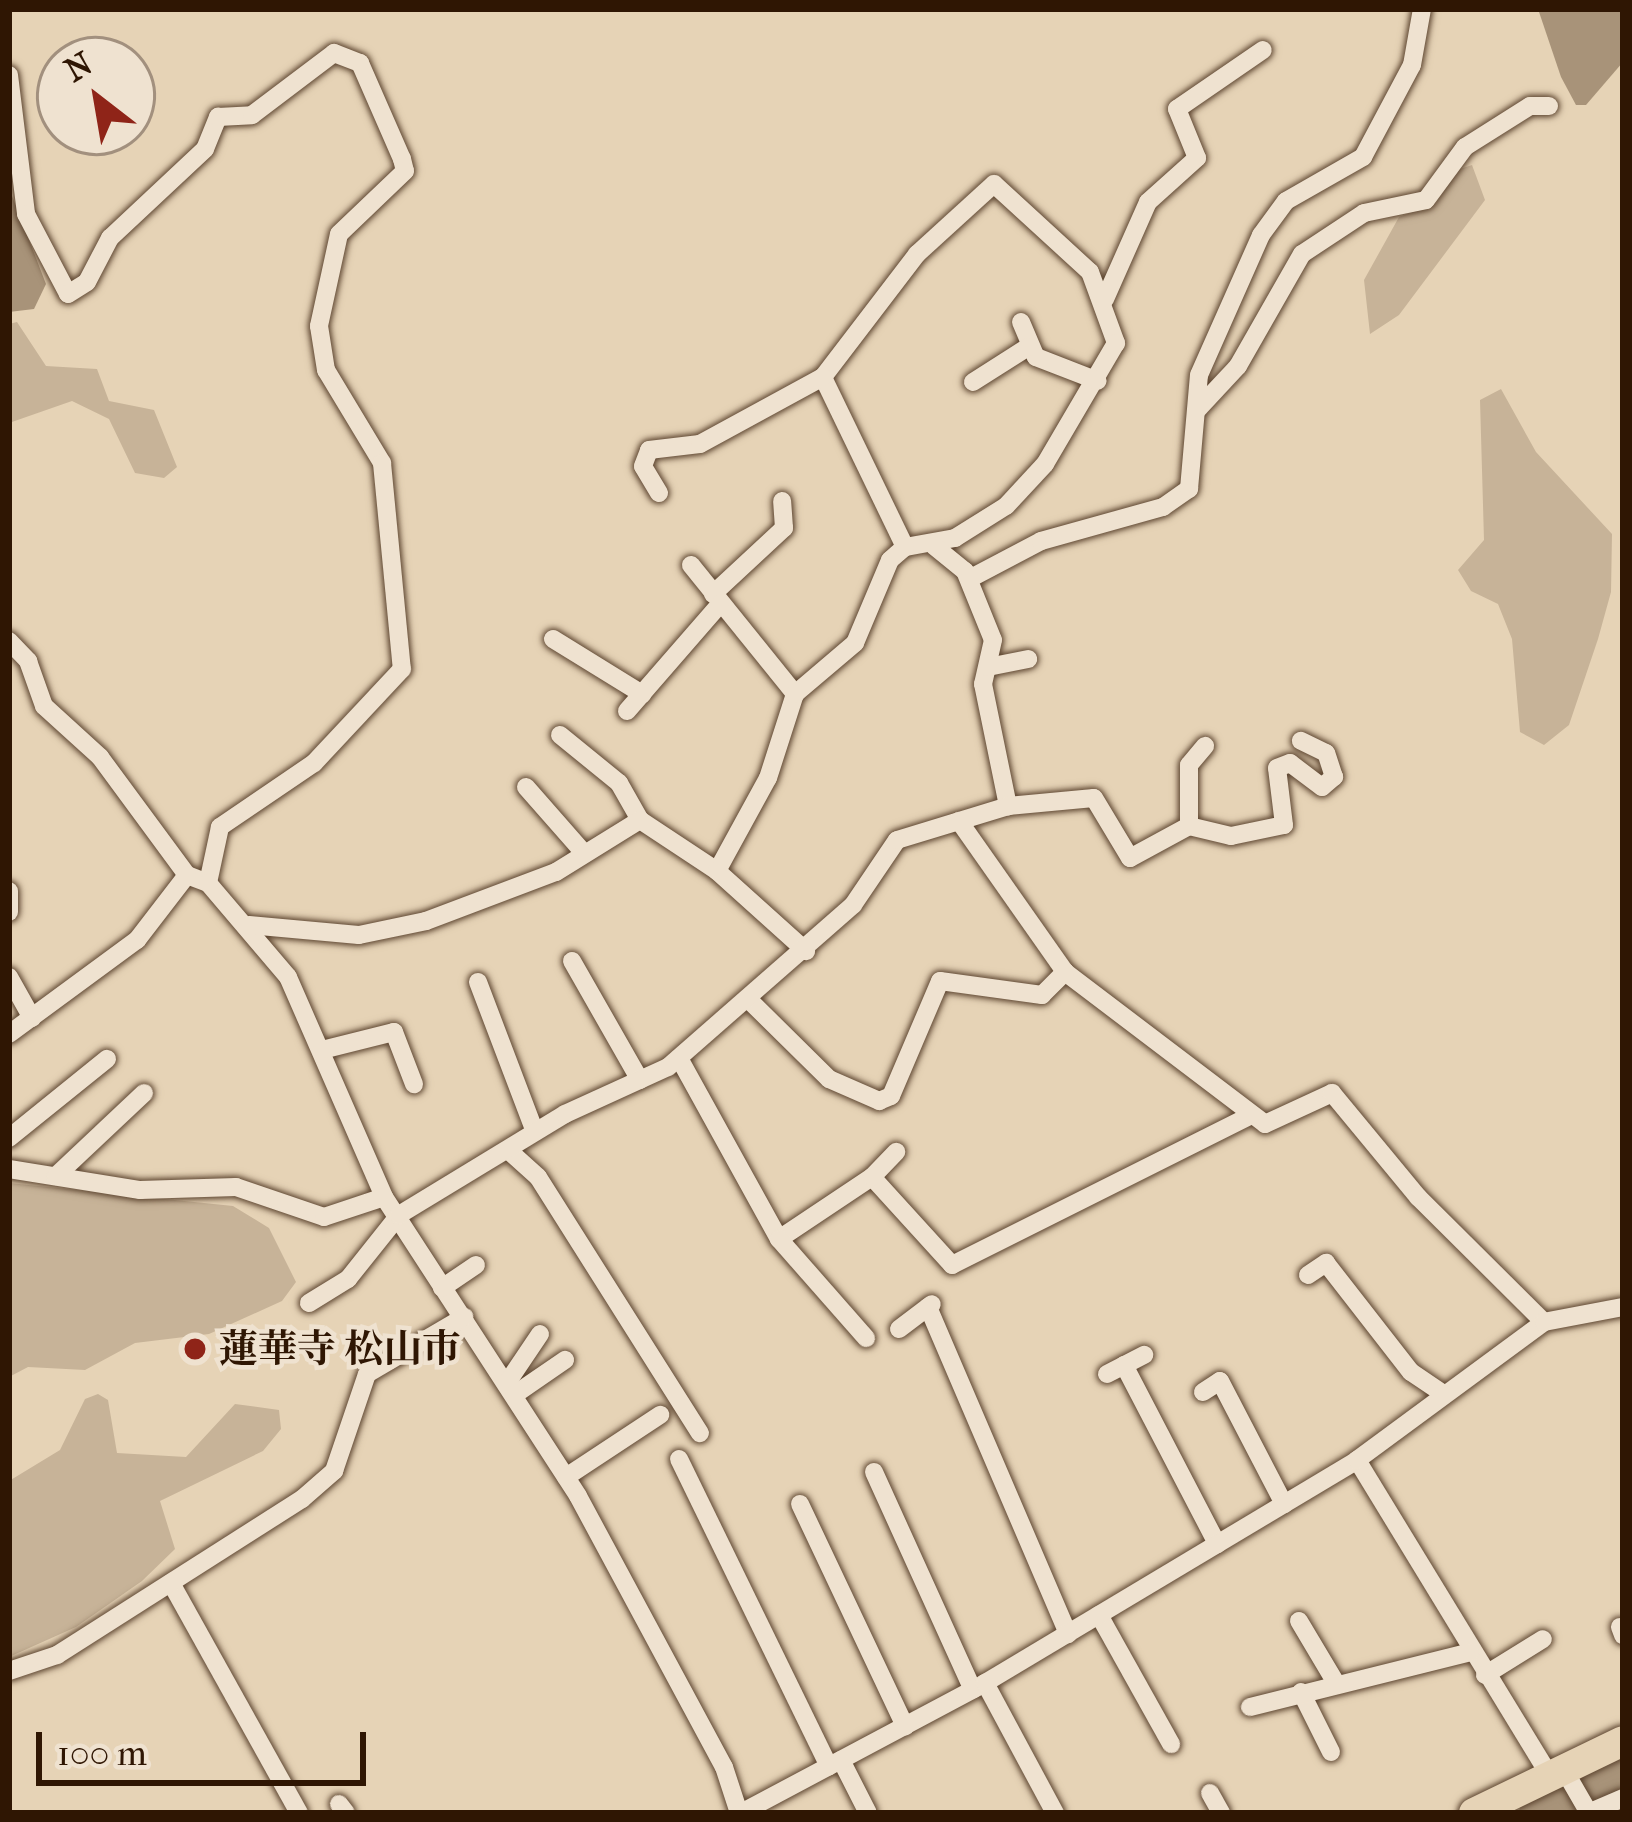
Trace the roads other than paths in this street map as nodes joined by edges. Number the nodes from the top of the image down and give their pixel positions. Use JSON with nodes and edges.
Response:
{"nodes":[{"id":1,"x":1422,"y":9,"type":"edge"},
{"id":2,"x":1263,"y":50,"type":"dead end"},
{"id":3,"x":9,"y":75,"type":"edge"},
{"id":4,"x":1549,"y":106,"type":"dead end"},
{"id":5,"x":1106,"y":299,"type":"junction"},
{"id":6,"x":1021,"y":322,"type":"dead end"},
{"id":7,"x":1028,"y":347,"type":"junction"},
{"id":8,"x":823,"y":376,"type":"junction"},
{"id":9,"x":1098,"y":381,"type":"junction"},
{"id":10,"x":973,"y":382,"type":"dead end"},
{"id":11,"x":1195,"y":415,"type":"junction"},
{"id":12,"x":659,"y":494,"type":"dead end"},
{"id":13,"x":782,"y":501,"type":"dead end"},
{"id":14,"x":934,"y":546,"type":"junction"},
{"id":15,"x":905,"y":547,"type":"junction"},
{"id":16,"x":691,"y":565,"type":"dead end"},
{"id":17,"x":969,"y":579,"type":"junction"},
{"id":18,"x":716,"y":599,"type":"junction"},
{"id":19,"x":553,"y":639,"type":"dead end"},
{"id":20,"x":9,"y":641,"type":"edge"},
{"id":21,"x":1028,"y":659,"type":"dead end"},
{"id":22,"x":988,"y":667,"type":"junction"},
{"id":23,"x":641,"y":694,"type":"junction"},
{"id":24,"x":795,"y":694,"type":"junction"},
{"id":25,"x":626,"y":711,"type":"dead end"},
{"id":26,"x":560,"y":735,"type":"dead end"},
{"id":27,"x":1301,"y":741,"type":"dead end"},
{"id":28,"x":1205,"y":746,"type":"dead end"},
{"id":29,"x":526,"y":788,"type":"dead end"},
{"id":30,"x":1008,"y":806,"type":"junction"},
{"id":31,"x":640,"y":820,"type":"junction"},
{"id":32,"x":959,"y":821,"type":"junction"},
{"id":33,"x":1189,"y":826,"type":"junction"},
{"id":34,"x":584,"y":853,"type":"junction"},
{"id":35,"x":717,"y":871,"type":"junction"},
{"id":36,"x":187,"y":874,"type":"junction"},
{"id":37,"x":208,"y":883,"type":"junction"},
{"id":38,"x":9,"y":890,"type":"edge"},
{"id":39,"x":9,"y":912,"type":"edge"},
{"id":40,"x":248,"y":925,"type":"junction"},
{"id":41,"x":806,"y":951,"type":"junction"},
{"id":42,"x":572,"y":961,"type":"dead end"},
{"id":43,"x":1065,"y":972,"type":"junction"},
{"id":44,"x":9,"y":977,"type":"edge"},
{"id":45,"x":478,"y":982,"type":"dead end"},
{"id":46,"x":748,"y":999,"type":"junction"},
{"id":47,"x":32,"y":1018,"type":"junction"},
{"id":48,"x":9,"y":1034,"type":"edge"},
{"id":49,"x":326,"y":1049,"type":"junction"},
{"id":50,"x":107,"y":1058,"type":"dead end"},
{"id":51,"x":679,"y":1058,"type":"junction"},
{"id":52,"x":640,"y":1080,"type":"junction"},
{"id":53,"x":414,"y":1084,"type":"dead end"},
{"id":54,"x":144,"y":1093,"type":"dead end"},
{"id":55,"x":1251,"y":1115,"type":"junction"},
{"id":56,"x":536,"y":1132,"type":"junction"},
{"id":57,"x":9,"y":1138,"type":"edge"},
{"id":58,"x":508,"y":1150,"type":"junction"},
{"id":59,"x":896,"y":1152,"type":"dead end"},
{"id":60,"x":9,"y":1169,"type":"edge"},
{"id":61,"x":56,"y":1176,"type":"junction"},
{"id":62,"x":872,"y":1177,"type":"junction"},
{"id":63,"x":384,"y":1197,"type":"junction"},
{"id":64,"x":399,"y":1215,"type":"junction"},
{"id":65,"x":779,"y":1238,"type":"junction"},
{"id":66,"x":476,"y":1265,"type":"dead end"},
{"id":67,"x":1308,"y":1274,"type":"dead end"},
{"id":68,"x":442,"y":1288,"type":"junction"},
{"id":69,"x":308,"y":1303,"type":"dead end"},
{"id":70,"x":1623,"y":1306,"type":"edge"},
{"id":71,"x":464,"y":1317,"type":"junction"},
{"id":72,"x":1544,"y":1322,"type":"junction"},
{"id":73,"x":899,"y":1329,"type":"dead end"},
{"id":74,"x":540,"y":1334,"type":"dead end"},
{"id":75,"x":866,"y":1338,"type":"dead end"},
{"id":76,"x":1144,"y":1355,"type":"dead end"},
{"id":77,"x":565,"y":1360,"type":"dead end"},
{"id":78,"x":510,"y":1389,"type":"junction"},
{"id":79,"x":1203,"y":1392,"type":"dead end"},
{"id":80,"x":1444,"y":1394,"type":"junction"},
{"id":81,"x":660,"y":1415,"type":"dead end"},
{"id":82,"x":700,"y":1433,"type":"dead end"},
{"id":83,"x":679,"y":1459,"type":"dead end"},
{"id":84,"x":1358,"y":1460,"type":"junction"},
{"id":85,"x":874,"y":1472,"type":"dead end"},
{"id":86,"x":566,"y":1477,"type":"junction"},
{"id":87,"x":800,"y":1504,"type":"dead end"},
{"id":88,"x":1284,"y":1504,"type":"junction"},
{"id":89,"x":1217,"y":1544,"type":"junction"},
{"id":90,"x":171,"y":1583,"type":"junction"},
{"id":91,"x":1099,"y":1615,"type":"junction"},
{"id":92,"x":1299,"y":1621,"type":"dead end"},
{"id":93,"x":1068,"y":1634,"type":"junction"},
{"id":94,"x":1543,"y":1639,"type":"dead end"},
{"id":95,"x":1470,"y":1652,"type":"junction"},
{"id":96,"x":9,"y":1672,"type":"edge"},
{"id":97,"x":1484,"y":1675,"type":"junction"},
{"id":98,"x":1336,"y":1683,"type":"junction"},
{"id":99,"x":979,"y":1687,"type":"junction"},
{"id":100,"x":1301,"y":1692,"type":"junction"},
{"id":101,"x":1250,"y":1707,"type":"dead end"},
{"id":102,"x":905,"y":1726,"type":"junction"},
{"id":103,"x":1623,"y":1741,"type":"edge"},
{"id":104,"x":1171,"y":1744,"type":"dead end"},
{"id":105,"x":1331,"y":1752,"type":"dead end"},
{"id":106,"x":835,"y":1763,"type":"junction"},
{"id":107,"x":1559,"y":1773,"type":"junction"},
{"id":108,"x":1210,"y":1793,"type":"dead end"},
{"id":109,"x":1623,"y":1798,"type":"edge"},
{"id":110,"x":1586,"y":1810,"type":"edge"},
{"id":111,"x":298,"y":1813,"type":"edge"},
{"id":112,"x":740,"y":1813,"type":"edge"},
{"id":113,"x":868,"y":1813,"type":"edge"},
{"id":114,"x":1054,"y":1813,"type":"edge"},
{"id":115,"x":1221,"y":1813,"type":"edge"},
{"id":116,"x":1474,"y":1813,"type":"edge"}],
"edges":[{"from":1,"to":11,"type":"street"},
{"from":2,"to":5,"type":"street"},
{"from":3,"to":37,"type":"street"},
{"from":4,"to":11,"type":"street"},
{"from":5,"to":8,"type":"street"},
{"from":5,"to":9,"type":"street"},
{"from":6,"to":7,"type":"street"},
{"from":7,"to":9,"type":"street"},
{"from":7,"to":10,"type":"street"},
{"from":8,"to":12,"type":"street"},
{"from":8,"to":15,"type":"street"},
{"from":9,"to":14,"type":"street"},
{"from":11,"to":17,"type":"street"},
{"from":13,"to":18,"type":"street"},
{"from":14,"to":15,"type":"street"},
{"from":14,"to":17,"type":"street"},
{"from":15,"to":24,"type":"street"},
{"from":16,"to":18,"type":"street"},
{"from":17,"to":22,"type":"street"},
{"from":18,"to":23,"type":"street"},
{"from":18,"to":24,"type":"street"},
{"from":19,"to":23,"type":"street"},
{"from":20,"to":36,"type":"street"},
{"from":21,"to":22,"type":"street"},
{"from":22,"to":30,"type":"street"},
{"from":23,"to":25,"type":"street"},
{"from":24,"to":35,"type":"street"},
{"from":26,"to":31,"type":"street"},
{"from":27,"to":33,"type":"street"},
{"from":28,"to":33,"type":"street"},
{"from":29,"to":34,"type":"street"},
{"from":30,"to":32,"type":"street"},
{"from":30,"to":33,"type":"street"},
{"from":31,"to":34,"type":"street"},
{"from":31,"to":35,"type":"street"},
{"from":32,"to":41,"type":"street"},
{"from":32,"to":43,"type":"street"},
{"from":34,"to":40,"type":"street"},
{"from":35,"to":41,"type":"street"},
{"from":36,"to":37,"type":"street"},
{"from":36,"to":47,"type":"street"},
{"from":37,"to":40,"type":"street"},
{"from":38,"to":39,"type":"street"},
{"from":40,"to":49,"type":"street"},
{"from":41,"to":46,"type":"street"},
{"from":42,"to":52,"type":"street"},
{"from":43,"to":46,"type":"street"},
{"from":43,"to":55,"type":"street"},
{"from":44,"to":47,"type":"street"},
{"from":45,"to":56,"type":"street"},
{"from":46,"to":51,"type":"street"},
{"from":47,"to":48,"type":"street"},
{"from":49,"to":53,"type":"street"},
{"from":49,"to":63,"type":"street"},
{"from":50,"to":57,"type":"street"},
{"from":51,"to":52,"type":"street"},
{"from":51,"to":65,"type":"street"},
{"from":52,"to":56,"type":"street"},
{"from":54,"to":61,"type":"street"},
{"from":55,"to":62,"type":"street"},
{"from":55,"to":72,"type":"street"},
{"from":56,"to":58,"type":"street"},
{"from":58,"to":64,"type":"street"},
{"from":58,"to":82,"type":"street"},
{"from":59,"to":62,"type":"street"},
{"from":60,"to":61,"type":"street"},
{"from":61,"to":63,"type":"street"},
{"from":62,"to":65,"type":"street"},
{"from":63,"to":64,"type":"street"},
{"from":64,"to":68,"type":"street"},
{"from":64,"to":69,"type":"street"},
{"from":65,"to":75,"type":"street"},
{"from":66,"to":68,"type":"street"},
{"from":67,"to":80,"type":"street"},
{"from":68,"to":71,"type":"street"},
{"from":70,"to":72,"type":"street"},
{"from":71,"to":78,"type":"street"},
{"from":71,"to":90,"type":"street"},
{"from":72,"to":80,"type":"street"},
{"from":73,"to":93,"type":"street"},
{"from":74,"to":78,"type":"street"},
{"from":76,"to":89,"type":"street"},
{"from":77,"to":78,"type":"street"},
{"from":78,"to":86,"type":"street"},
{"from":79,"to":88,"type":"street"},
{"from":80,"to":84,"type":"street"},
{"from":81,"to":86,"type":"street"},
{"from":83,"to":106,"type":"street"},
{"from":84,"to":88,"type":"street"},
{"from":84,"to":95,"type":"street"},
{"from":85,"to":99,"type":"street"},
{"from":86,"to":112,"type":"street"},
{"from":87,"to":102,"type":"street"},
{"from":88,"to":89,"type":"street"},
{"from":89,"to":91,"type":"street"},
{"from":90,"to":96,"type":"street"},
{"from":90,"to":111,"type":"street"},
{"from":91,"to":93,"type":"street"},
{"from":91,"to":104,"type":"street"},
{"from":92,"to":98,"type":"street"},
{"from":93,"to":99,"type":"street"},
{"from":94,"to":97,"type":"street"},
{"from":95,"to":97,"type":"street"},
{"from":95,"to":98,"type":"street"},
{"from":97,"to":107,"type":"street"},
{"from":98,"to":100,"type":"street"},
{"from":99,"to":102,"type":"street"},
{"from":99,"to":114,"type":"street"},
{"from":100,"to":101,"type":"street"},
{"from":100,"to":105,"type":"street"},
{"from":102,"to":106,"type":"street"},
{"from":103,"to":107,"type":"main road"},
{"from":106,"to":112,"type":"street"},
{"from":106,"to":113,"type":"street"},
{"from":107,"to":110,"type":"street"},
{"from":107,"to":116,"type":"main road"},
{"from":108,"to":115,"type":"street"},
{"from":109,"to":110,"type":"street"}]}
